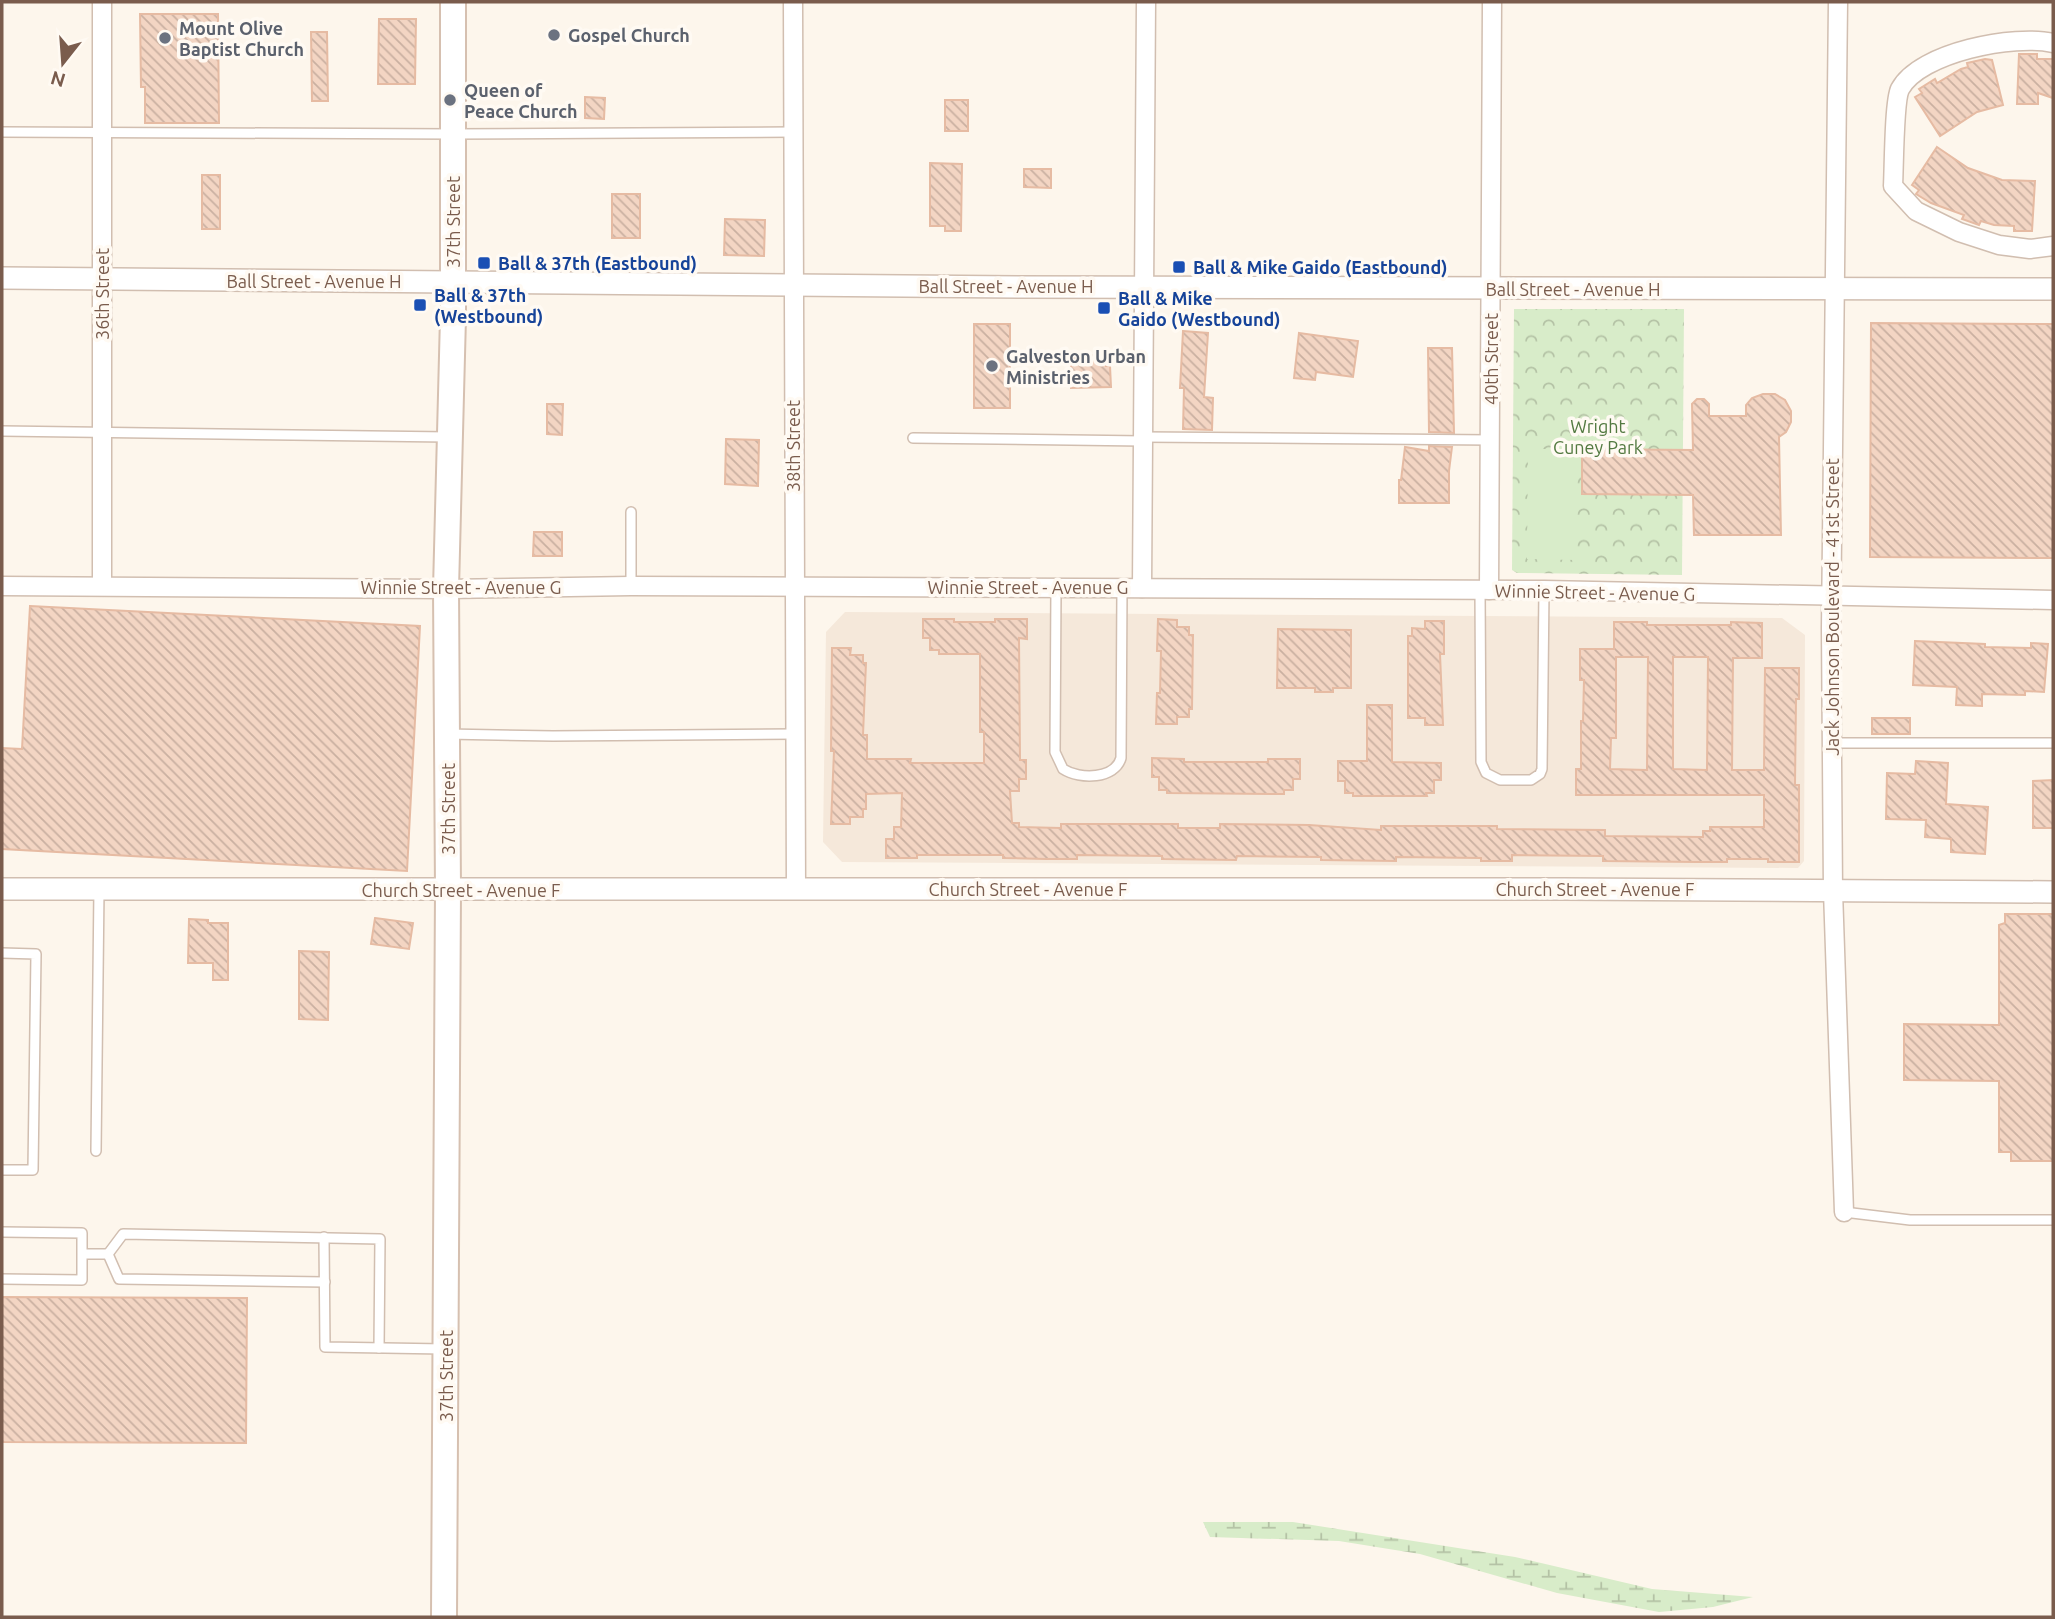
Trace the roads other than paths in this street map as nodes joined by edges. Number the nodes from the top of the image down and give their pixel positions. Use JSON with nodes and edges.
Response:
{"nodes":[{"id":1,"x":102,"y":2,"type":"edge"},
{"id":2,"x":453,"y":2,"type":"edge"},
{"id":3,"x":793,"y":2,"type":"edge"},
{"id":4,"x":1146,"y":2,"type":"edge"},
{"id":5,"x":1492,"y":2,"type":"edge"},
{"id":6,"x":1838,"y":2,"type":"edge"},
{"id":7,"x":2053,"y":43,"type":"edge"},
{"id":8,"x":2,"y":132,"type":"edge"},
{"id":9,"x":102,"y":132,"type":"junction"},
{"id":10,"x":793,"y":132,"type":"junction"},
{"id":11,"x":453,"y":135,"type":"junction"},
{"id":12,"x":2053,"y":246,"type":"edge"},
{"id":13,"x":2,"y":278,"type":"edge"},
{"id":14,"x":102,"y":279,"type":"junction"},
{"id":15,"x":453,"y":281,"type":"junction"},
{"id":16,"x":793,"y":285,"type":"junction"},
{"id":17,"x":1144,"y":287,"type":"junction"},
{"id":18,"x":1490,"y":289,"type":"junction"},
{"id":19,"x":1835,"y":289,"type":"junction"},
{"id":20,"x":2053,"y":289,"type":"edge"},
{"id":21,"x":2,"y":431,"type":"edge"},
{"id":22,"x":102,"y":431,"type":"junction"},
{"id":23,"x":450,"y":437,"type":"junction"},
{"id":24,"x":913,"y":438,"type":"dead end"},
{"id":25,"x":1143,"y":439,"type":"junction"},
{"id":26,"x":1490,"y":440,"type":"junction"},
{"id":27,"x":631,"y":512,"type":"dead end"},
{"id":28,"x":2,"y":586,"type":"edge"},
{"id":29,"x":102,"y":586,"type":"junction"},
{"id":30,"x":631,"y":586,"type":"junction"},
{"id":31,"x":794,"y":587,"type":"junction"},
{"id":32,"x":1056,"y":587,"type":"junction"},
{"id":33,"x":1122,"y":588,"type":"junction"},
{"id":34,"x":1142,"y":588,"type":"junction"},
{"id":35,"x":446,"y":589,"type":"junction"},
{"id":36,"x":1485,"y":590,"type":"junction"},
{"id":37,"x":1544,"y":590,"type":"junction"},
{"id":38,"x":1831,"y":596,"type":"junction"},
{"id":39,"x":2053,"y":600,"type":"edge"},
{"id":40,"x":447,"y":734,"type":"junction"},
{"id":41,"x":795,"y":734,"type":"junction"},
{"id":42,"x":1832,"y":743,"type":"junction"},
{"id":43,"x":2053,"y":743,"type":"edge"},
{"id":44,"x":2,"y":889,"type":"edge"},
{"id":45,"x":99,"y":889,"type":"junction"},
{"id":46,"x":448,"y":890,"type":"junction"},
{"id":47,"x":796,"y":890,"type":"junction"},
{"id":48,"x":1833,"y":891,"type":"junction"},
{"id":49,"x":2053,"y":892,"type":"edge"},
{"id":50,"x":2,"y":954,"type":"edge"},
{"id":51,"x":96,"y":1151,"type":"dead end"},
{"id":52,"x":2,"y":1170,"type":"edge"},
{"id":53,"x":1844,"y":1212,"type":"joint"},
{"id":54,"x":2053,"y":1220,"type":"edge"},
{"id":55,"x":2,"y":1232,"type":"edge"},
{"id":56,"x":324,"y":1237,"type":"junction"},
{"id":57,"x":83,"y":1254,"type":"junction"},
{"id":58,"x":108,"y":1254,"type":"junction"},
{"id":59,"x":2,"y":1279,"type":"edge"},
{"id":60,"x":325,"y":1282,"type":"junction"},
{"id":61,"x":379,"y":1348,"type":"junction"},
{"id":62,"x":446,"y":1349,"type":"junction"},
{"id":63,"x":444,"y":1617,"type":"edge"}],
"edges":[{"from":1,"to":9,"type":"street","name":"36th Street"},
{"from":2,"to":11,"type":"main road","name":"37th Street"},
{"from":3,"to":10,"type":"street","name":"38th Street"},
{"from":4,"to":17,"type":"street"},
{"from":5,"to":18,"type":"street","name":"40th Street"},
{"from":6,"to":19,"type":"street","name":"Jack Johnson Boulevard - 41st Street"},
{"from":7,"to":12,"type":"street"},
{"from":8,"to":9,"type":"lane"},
{"from":9,"to":11,"type":"lane"},
{"from":9,"to":14,"type":"street","name":"36th Street"},
{"from":10,"to":11,"type":"lane"},
{"from":10,"to":16,"type":"street","name":"38th Street"},
{"from":11,"to":15,"type":"main road","name":"37th Street"},
{"from":13,"to":14,"type":"street","name":"Ball Street - Avenue H"},
{"from":14,"to":15,"type":"street","name":"Ball Street - Avenue H"},
{"from":14,"to":22,"type":"street","name":"36th Street"},
{"from":15,"to":16,"type":"street","name":"Ball Street - Avenue H"},
{"from":15,"to":23,"type":"main road","name":"37th Street"},
{"from":16,"to":17,"type":"street","name":"Ball Street - Avenue H"},
{"from":16,"to":31,"type":"street","name":"38th Street"},
{"from":17,"to":18,"type":"street","name":"Ball Street - Avenue H"},
{"from":17,"to":25,"type":"street"},
{"from":18,"to":19,"type":"street","name":"Ball Street - Avenue H"},
{"from":18,"to":26,"type":"street","name":"40th Street"},
{"from":19,"to":20,"type":"street","name":"Ball Street - Avenue H"},
{"from":19,"to":38,"type":"street","name":"Jack Johnson Boulevard - 41st Street"},
{"from":21,"to":22,"type":"lane"},
{"from":22,"to":23,"type":"lane"},
{"from":22,"to":29,"type":"street","name":"36th Street"},
{"from":23,"to":35,"type":"main road","name":"37th Street"},
{"from":24,"to":25,"type":"lane"},
{"from":25,"to":26,"type":"lane"},
{"from":25,"to":34,"type":"street"},
{"from":26,"to":36,"type":"street","name":"40th Street"},
{"from":27,"to":30,"type":"lane"},
{"from":28,"to":29,"type":"street","name":"Winnie Street - Avenue G"},
{"from":29,"to":35,"type":"street","name":"Winnie Street - Avenue G"},
{"from":30,"to":31,"type":"street","name":"Winnie Street - Avenue G"},
{"from":30,"to":35,"type":"street","name":"Winnie Street - Avenue G"},
{"from":31,"to":32,"type":"street","name":"Winnie Street - Avenue G"},
{"from":31,"to":41,"type":"street","name":"38th Street"},
{"from":32,"to":33,"type":"street","name":"Winnie Street - Avenue G"},
{"from":32,"to":33,"type":"lane"},
{"from":33,"to":34,"type":"street","name":"Winnie Street - Avenue G"},
{"from":34,"to":36,"type":"street","name":"Winnie Street - Avenue G"},
{"from":35,"to":40,"type":"main road","name":"37th Street"},
{"from":36,"to":37,"type":"street","name":"Winnie Street - Avenue G"},
{"from":36,"to":37,"type":"lane"},
{"from":37,"to":38,"type":"street","name":"Winnie Street - Avenue G"},
{"from":38,"to":39,"type":"street","name":"Winnie Street - Avenue G"},
{"from":38,"to":42,"type":"street","name":"Jack Johnson Boulevard - 41st Street"},
{"from":40,"to":41,"type":"lane"},
{"from":40,"to":46,"type":"main road","name":"37th Street"},
{"from":41,"to":47,"type":"street","name":"38th Street"},
{"from":42,"to":43,"type":"lane"},
{"from":42,"to":48,"type":"street","name":"Jack Johnson Boulevard - 41st Street"},
{"from":44,"to":45,"type":"street","name":"Church Street - Avenue F"},
{"from":45,"to":46,"type":"street","name":"Church Street - Avenue F"},
{"from":45,"to":51,"type":"lane"},
{"from":46,"to":47,"type":"street","name":"Church Street - Avenue F"},
{"from":46,"to":62,"type":"main road","name":"37th Street"},
{"from":47,"to":48,"type":"street","name":"Church Street - Avenue F"},
{"from":48,"to":49,"type":"street","name":"Church Street - Avenue F"},
{"from":48,"to":53,"type":"street","name":"Jack Johnson Boulevard - 41st Street"},
{"from":50,"to":52,"type":"lane"},
{"from":53,"to":54,"type":"lane"},
{"from":55,"to":57,"type":"lane"},
{"from":56,"to":58,"type":"lane"},
{"from":56,"to":60,"type":"lane"},
{"from":56,"to":61,"type":"lane"},
{"from":57,"to":58,"type":"lane"},
{"from":57,"to":59,"type":"lane"},
{"from":58,"to":60,"type":"lane"},
{"from":60,"to":61,"type":"lane"},
{"from":61,"to":62,"type":"lane"},
{"from":62,"to":63,"type":"main road","name":"37th Street"}]}
